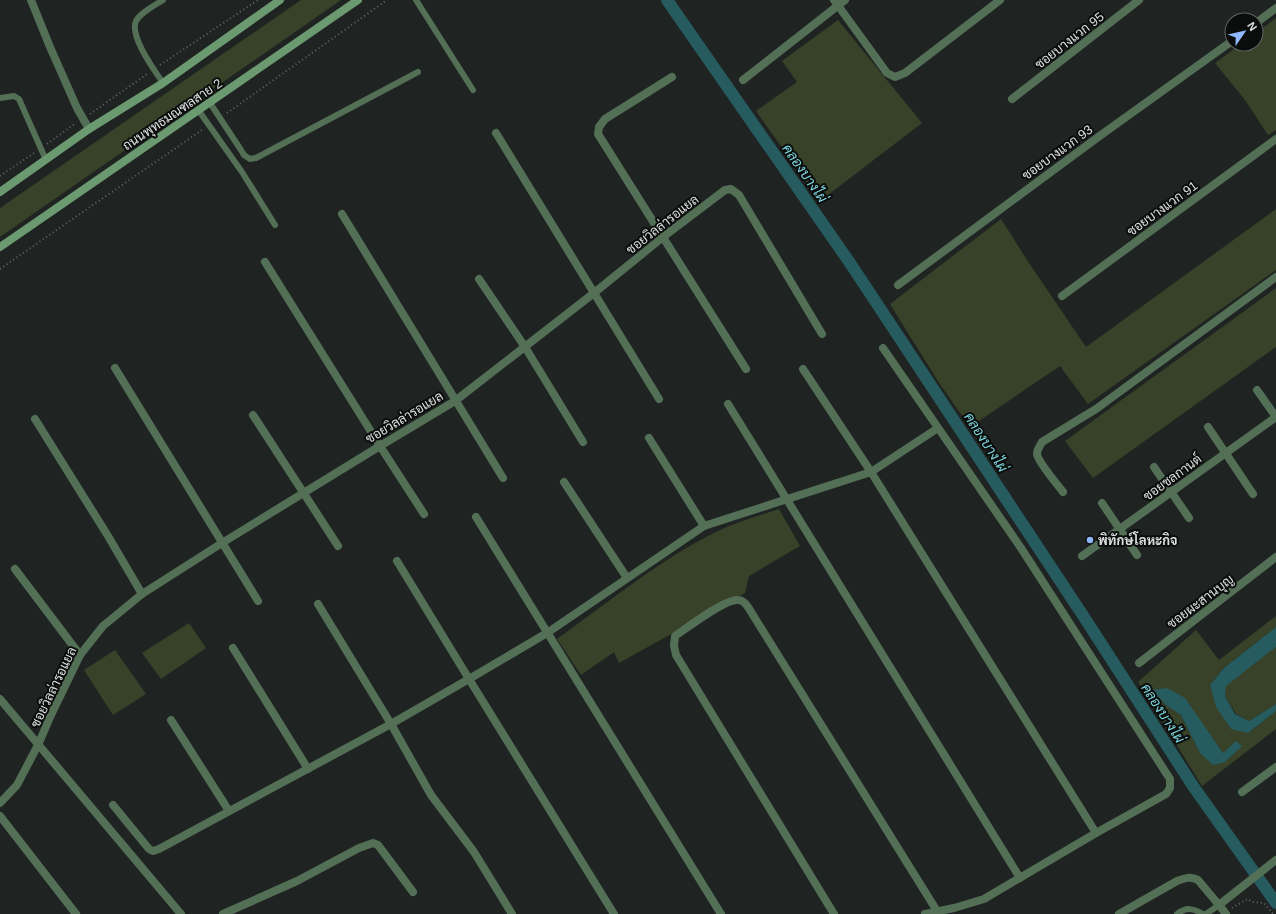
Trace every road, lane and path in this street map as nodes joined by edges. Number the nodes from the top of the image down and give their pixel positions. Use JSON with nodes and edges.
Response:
{"nodes":[{"id":1,"x":31,"y":0,"type":"edge"},
{"id":2,"x":163,"y":0,"type":"edge"},
{"id":3,"x":258,"y":0,"type":"edge"},
{"id":4,"x":280,"y":0,"type":"edge"},
{"id":5,"x":358,"y":0,"type":"edge"},
{"id":6,"x":387,"y":0,"type":"edge"},
{"id":7,"x":416,"y":0,"type":"edge"},
{"id":8,"x":845,"y":0,"type":"edge"},
{"id":9,"x":1000,"y":0,"type":"edge"},
{"id":10,"x":1139,"y":0,"type":"edge"},
{"id":11,"x":836,"y":3,"type":"edge"},
{"id":12,"x":1276,"y":8,"type":"edge"},
{"id":13,"x":1264,"y":17,"type":"edge"},
{"id":14,"x":1224,"y":47,"type":"edge"},
{"id":15,"x":154,"y":69,"type":"junction"},
{"id":16,"x":418,"y":72,"type":"dead end"},
{"id":17,"x":672,"y":77,"type":"dead end"},
{"id":18,"x":743,"y":80,"type":"dead end"},
{"id":19,"x":163,"y":83,"type":"junction"},
{"id":20,"x":473,"y":90,"type":"dead end"},
{"id":21,"x":0,"y":98,"type":"edge"},
{"id":22,"x":1012,"y":99,"type":"dead end"},
{"id":23,"x":210,"y":103,"type":"junction"},
{"id":24,"x":199,"y":111,"type":"junction"},
{"id":25,"x":220,"y":118,"type":"junction"},
{"id":26,"x":82,"y":119,"type":"junction"},
{"id":27,"x":209,"y":125,"type":"junction"},
{"id":28,"x":89,"y":129,"type":"junction"},
{"id":29,"x":496,"y":133,"type":"dead end"},
{"id":30,"x":1276,"y":139,"type":"edge"},
{"id":31,"x":41,"y":148,"type":"junction"},
{"id":32,"x":46,"y":160,"type":"junction"},
{"id":33,"x":0,"y":176,"type":"edge"},
{"id":34,"x":0,"y":192,"type":"edge"},
{"id":35,"x":342,"y":214,"type":"dead end"},
{"id":36,"x":275,"y":225,"type":"dead end"},
{"id":37,"x":663,"y":237,"type":"junction"},
{"id":38,"x":0,"y":247,"type":"edge"},
{"id":39,"x":266,"y":262,"type":"dead end"},
{"id":40,"x":0,"y":269,"type":"edge"},
{"id":41,"x":1276,"y":277,"type":"edge"},
{"id":42,"x":479,"y":279,"type":"dead end"},
{"id":43,"x":898,"y":285,"type":"dead end"},
{"id":44,"x":594,"y":293,"type":"junction"},
{"id":45,"x":1062,"y":296,"type":"dead end"},
{"id":46,"x":822,"y":334,"type":"dead end"},
{"id":47,"x":525,"y":347,"type":"junction"},
{"id":48,"x":883,"y":348,"type":"dead end"},
{"id":49,"x":115,"y":368,"type":"dead end"},
{"id":50,"x":746,"y":369,"type":"dead end"},
{"id":51,"x":803,"y":369,"type":"dead end"},
{"id":52,"x":1257,"y":390,"type":"dead end"},
{"id":53,"x":659,"y":398,"type":"dead end"},
{"id":54,"x":455,"y":401,"type":"junction"},
{"id":55,"x":728,"y":404,"type":"dead end"},
{"id":56,"x":253,"y":415,"type":"dead end"},
{"id":57,"x":1276,"y":417,"type":"edge"},
{"id":58,"x":35,"y":419,"type":"dead end"},
{"id":59,"x":1208,"y":427,"type":"dead end"},
{"id":60,"x":938,"y":428,"type":"junction"},
{"id":61,"x":649,"y":438,"type":"dead end"},
{"id":62,"x":583,"y":442,"type":"dead end"},
{"id":63,"x":380,"y":446,"type":"junction"},
{"id":64,"x":1225,"y":453,"type":"junction"},
{"id":65,"x":1154,"y":466,"type":"dead end"},
{"id":66,"x":871,"y":472,"type":"junction"},
{"id":67,"x":503,"y":478,"type":"dead end"},
{"id":68,"x":564,"y":482,"type":"dead end"},
{"id":69,"x":304,"y":492,"type":"junction"},
{"id":70,"x":1063,"y":492,"type":"dead end"},
{"id":71,"x":1172,"y":492,"type":"junction"},
{"id":72,"x":1253,"y":494,"type":"dead end"},
{"id":73,"x":787,"y":500,"type":"junction"},
{"id":74,"x":1102,"y":504,"type":"dead end"},
{"id":75,"x":424,"y":514,"type":"dead end"},
{"id":76,"x":476,"y":517,"type":"dead end"},
{"id":77,"x":1189,"y":518,"type":"dead end"},
{"id":78,"x":704,"y":526,"type":"junction"},
{"id":79,"x":1119,"y":530,"type":"junction"},
{"id":80,"x":222,"y":543,"type":"junction"},
{"id":81,"x":338,"y":546,"type":"dead end"},
{"id":82,"x":1137,"y":555,"type":"dead end"},
{"id":83,"x":1082,"y":556,"type":"dead end"},
{"id":84,"x":1276,"y":557,"type":"edge"},
{"id":85,"x":397,"y":560,"type":"dead end"},
{"id":86,"x":15,"y":569,"type":"dead end"},
{"id":87,"x":627,"y":578,"type":"junction"},
{"id":88,"x":142,"y":594,"type":"junction"},
{"id":89,"x":258,"y":601,"type":"dead end"},
{"id":90,"x":318,"y":604,"type":"dead end"},
{"id":91,"x":547,"y":633,"type":"junction"},
{"id":92,"x":233,"y":648,"type":"dead end"},
{"id":93,"x":80,"y":655,"type":"junction"},
{"id":94,"x":1139,"y":663,"type":"dead end"},
{"id":95,"x":469,"y":679,"type":"junction"},
{"id":96,"x":0,"y":699,"type":"edge"},
{"id":97,"x":172,"y":720,"type":"dead end"},
{"id":98,"x":391,"y":724,"type":"junction"},
{"id":99,"x":38,"y":745,"type":"junction"},
{"id":100,"x":1276,"y":767,"type":"edge"},
{"id":101,"x":308,"y":769,"type":"junction"},
{"id":102,"x":1242,"y":792,"type":"dead end"},
{"id":103,"x":0,"y":803,"type":"edge"},
{"id":104,"x":113,"y":806,"type":"dead end"},
{"id":105,"x":228,"y":811,"type":"junction"},
{"id":106,"x":0,"y":816,"type":"edge"},
{"id":107,"x":1096,"y":833,"type":"junction"},
{"id":108,"x":1273,"y":862,"type":"edge"},
{"id":109,"x":1020,"y":878,"type":"junction"},
{"id":110,"x":413,"y":892,"type":"dead end"},
{"id":111,"x":1219,"y":905,"type":"junction"},
{"id":112,"x":937,"y":911,"type":"junction"},
{"id":113,"x":1225,"y":913,"type":"edge"},
{"id":114,"x":76,"y":914,"type":"edge"},
{"id":115,"x":181,"y":914,"type":"edge"},
{"id":116,"x":223,"y":914,"type":"edge"},
{"id":117,"x":512,"y":914,"type":"edge"},
{"id":118,"x":614,"y":914,"type":"edge"},
{"id":119,"x":721,"y":914,"type":"edge"},
{"id":120,"x":834,"y":914,"type":"edge"},
{"id":121,"x":925,"y":914,"type":"edge"},
{"id":122,"x":1119,"y":914,"type":"edge"},
{"id":123,"x":1177,"y":914,"type":"edge"},
{"id":124,"x":1204,"y":914,"type":"edge"},
{"id":125,"x":1272,"y":914,"type":"edge"}],
"edges":[{"from":1,"to":26,"type":"street"},
{"from":2,"to":15,"type":"lane"},
{"from":3,"to":15,"type":"path"},
{"from":4,"to":19,"type":"main road"},
{"from":5,"to":23,"type":"main road","name":"ถนนพุทธมณฑลสาย 2"},
{"from":6,"to":25,"type":"path"},
{"from":7,"to":20,"type":"lane"},
{"from":8,"to":11,"type":"street"},
{"from":9,"to":11,"type":"street"},
{"from":10,"to":22,"type":"street","name":"ซอยบางแวก 95"},
{"from":11,"to":18,"type":"street"},
{"from":12,"to":13,"type":"street"},
{"from":14,"to":43,"type":"street","name":"ซอยบางแวก 93"},
{"from":15,"to":19,"type":"lane"},
{"from":15,"to":26,"type":"path"},
{"from":16,"to":25,"type":"lane"},
{"from":17,"to":37,"type":"street"},
{"from":19,"to":28,"type":"main road"},
{"from":21,"to":31,"type":"lane"},
{"from":23,"to":24,"type":"main road","name":"ถนนพุทธมณฑลสาย 2"},
{"from":23,"to":25,"type":"lane"},
{"from":24,"to":27,"type":"lane"},
{"from":24,"to":38,"type":"main road","name":"ถนนพุทธมณฑลสาย 2"},
{"from":26,"to":28,"type":"street"},
{"from":26,"to":31,"type":"path"},
{"from":27,"to":36,"type":"lane"},
{"from":27,"to":40,"type":"path"},
{"from":28,"to":32,"type":"main road"},
{"from":29,"to":44,"type":"street"},
{"from":30,"to":45,"type":"street","name":"ซอยบางแวก 91"},
{"from":31,"to":32,"type":"lane"},
{"from":31,"to":33,"type":"path"},
{"from":32,"to":34,"type":"main road"},
{"from":35,"to":54,"type":"street"},
{"from":37,"to":44,"type":"street","name":"ซอยวิลล่ารอแยล"},
{"from":37,"to":46,"type":"street","name":"ซอยวิลล่ารอแยล"},
{"from":37,"to":50,"type":"street"},
{"from":39,"to":63,"type":"street"},
{"from":41,"to":70,"type":"street"},
{"from":42,"to":47,"type":"street"},
{"from":44,"to":47,"type":"street","name":"ซอยวิลล่ารอแยล"},
{"from":44,"to":53,"type":"street"},
{"from":47,"to":54,"type":"street","name":"ซอยวิลล่ารอแยล"},
{"from":47,"to":62,"type":"street"},
{"from":48,"to":60,"type":"street"},
{"from":49,"to":80,"type":"street"},
{"from":51,"to":66,"type":"street"},
{"from":52,"to":57,"type":"street"},
{"from":54,"to":63,"type":"street","name":"ซอยวิลล่ารอแยล"},
{"from":54,"to":67,"type":"street"},
{"from":55,"to":73,"type":"street"},
{"from":56,"to":69,"type":"street"},
{"from":57,"to":64,"type":"street","name":"ซอยชลกานต์"},
{"from":58,"to":88,"type":"street"},
{"from":59,"to":64,"type":"street"},
{"from":60,"to":66,"type":"street"},
{"from":60,"to":107,"type":"street"},
{"from":61,"to":78,"type":"street"},
{"from":63,"to":69,"type":"street","name":"ซอยวิลล่ารอแยล"},
{"from":63,"to":75,"type":"street"},
{"from":64,"to":71,"type":"street","name":"ซอยชลกานต์"},
{"from":64,"to":72,"type":"street"},
{"from":65,"to":71,"type":"street"},
{"from":66,"to":73,"type":"street"},
{"from":66,"to":107,"type":"street"},
{"from":68,"to":87,"type":"street"},
{"from":69,"to":80,"type":"street","name":"ซอยวิลล่ารอแยล"},
{"from":69,"to":81,"type":"street"},
{"from":71,"to":77,"type":"street"},
{"from":71,"to":79,"type":"street","name":"ซอยชลกานต์"},
{"from":73,"to":78,"type":"street"},
{"from":73,"to":109,"type":"street"},
{"from":74,"to":79,"type":"street"},
{"from":76,"to":91,"type":"street"},
{"from":78,"to":87,"type":"street"},
{"from":79,"to":82,"type":"street"},
{"from":79,"to":83,"type":"street","name":"ซอยชลกานต์"},
{"from":80,"to":88,"type":"street","name":"ซอยวิลล่ารอแยล"},
{"from":80,"to":89,"type":"street"},
{"from":84,"to":94,"type":"street","name":"ซอยผะสานบุญ"},
{"from":85,"to":95,"type":"street"},
{"from":86,"to":93,"type":"street"},
{"from":87,"to":91,"type":"street"},
{"from":88,"to":93,"type":"street","name":"ซอยวิลล่ารอแยล"},
{"from":90,"to":98,"type":"street"},
{"from":91,"to":95,"type":"street"},
{"from":91,"to":119,"type":"street"},
{"from":92,"to":101,"type":"street"},
{"from":93,"to":99,"type":"street","name":"ซอยวิลล่ารอแยล"},
{"from":95,"to":98,"type":"street"},
{"from":95,"to":118,"type":"street"},
{"from":96,"to":99,"type":"street"},
{"from":97,"to":105,"type":"street"},
{"from":98,"to":101,"type":"street"},
{"from":98,"to":117,"type":"street"},
{"from":99,"to":103,"type":"street","name":"ซอยวิลล่ารอแยล"},
{"from":99,"to":115,"type":"street"},
{"from":100,"to":102,"type":"street"},
{"from":101,"to":105,"type":"street"},
{"from":104,"to":105,"type":"street"},
{"from":106,"to":114,"type":"street"},
{"from":107,"to":109,"type":"street"},
{"from":108,"to":111,"type":"street"},
{"from":109,"to":112,"type":"street"},
{"from":110,"to":116,"type":"street"},
{"from":111,"to":113,"type":"street"},
{"from":111,"to":122,"type":"street"},
{"from":111,"to":124,"type":"lane"},
{"from":112,"to":120,"type":"street"},
{"from":112,"to":121,"type":"street"},
{"from":113,"to":125,"type":"path"},
{"from":123,"to":124,"type":"lane"}]}
